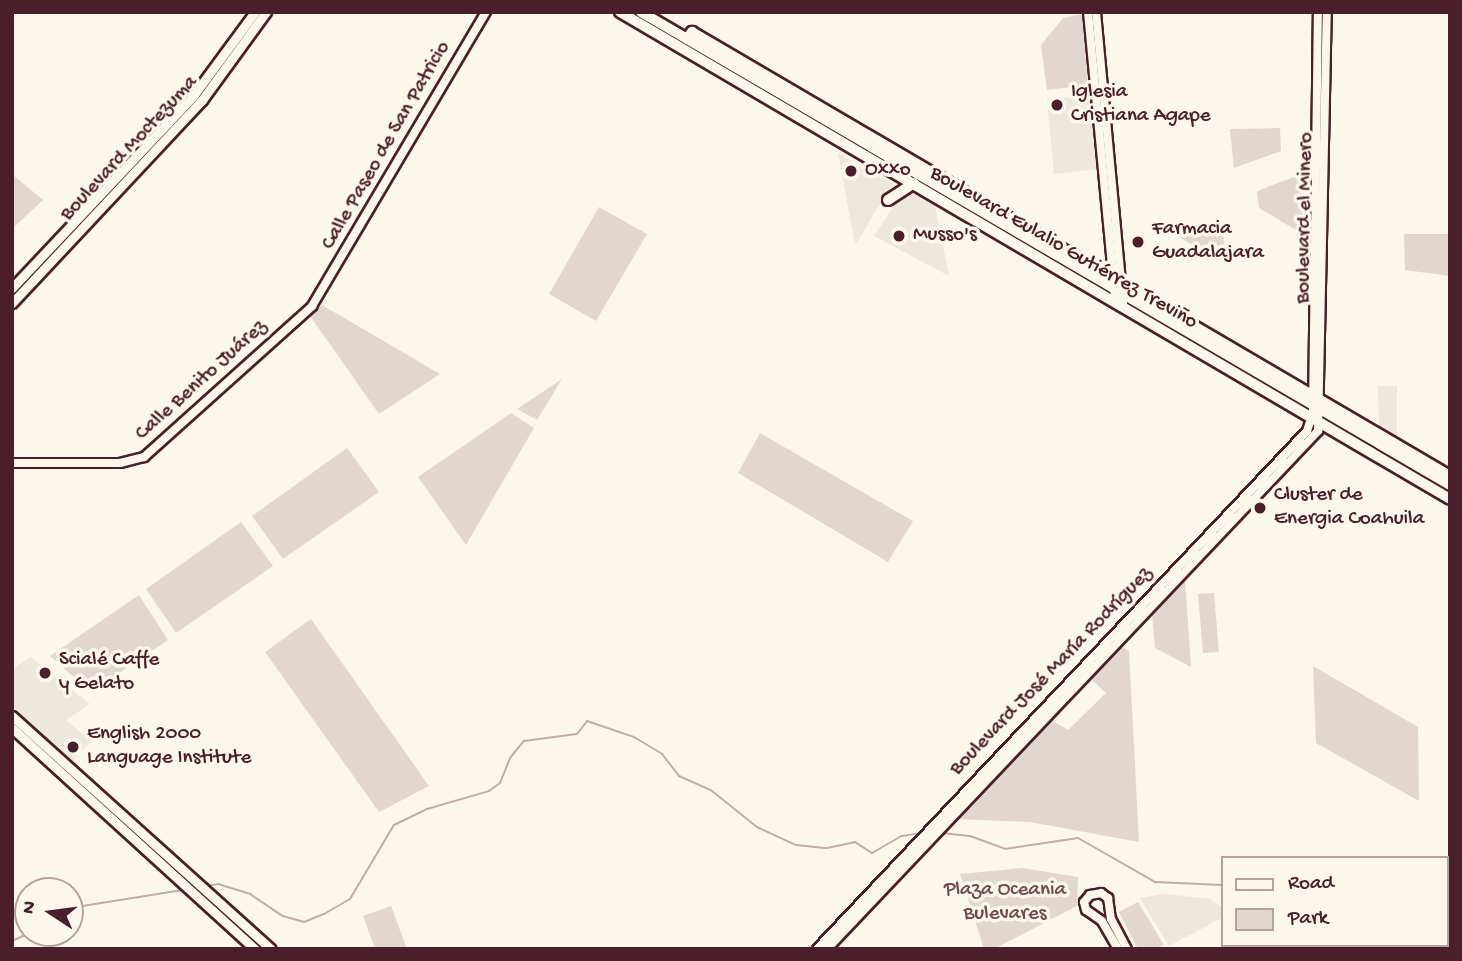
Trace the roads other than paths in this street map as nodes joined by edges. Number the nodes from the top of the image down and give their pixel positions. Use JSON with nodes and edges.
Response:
{"nodes":[{"id":1,"x":255,"y":12,"type":"edge"},
{"id":2,"x":266,"y":12,"type":"edge"},
{"id":3,"x":486,"y":12,"type":"edge"},
{"id":4,"x":620,"y":12,"type":"edge"},
{"id":5,"x":641,"y":12,"type":"edge"},
{"id":6,"x":1088,"y":12,"type":"edge"},
{"id":7,"x":1096,"y":12,"type":"edge"},
{"id":8,"x":1318,"y":12,"type":"edge"},
{"id":9,"x":1327,"y":12,"type":"edge"},
{"id":10,"x":687,"y":39,"type":"junction"},
{"id":11,"x":886,"y":156,"type":"junction"},
{"id":12,"x":899,"y":174,"type":"junction"},
{"id":13,"x":914,"y":183,"type":"junction"},
{"id":14,"x":888,"y":200,"type":"dead end"},
{"id":15,"x":1115,"y":282,"type":"junction"},
{"id":16,"x":12,"y":288,"type":"edge"},
{"id":17,"x":319,"y":298,"type":"joint"},
{"id":18,"x":1120,"y":299,"type":"junction"},
{"id":19,"x":12,"y":303,"type":"edge"},
{"id":20,"x":1317,"y":403,"type":"junction"},
{"id":21,"x":1317,"y":422,"type":"junction"},
{"id":22,"x":12,"y":463,"type":"edge"},
{"id":23,"x":1450,"y":476,"type":"edge"},
{"id":24,"x":1450,"y":485,"type":"edge"},
{"id":25,"x":1450,"y":499,"type":"edge"},
{"id":26,"x":12,"y":716,"type":"edge"},
{"id":27,"x":12,"y":729,"type":"edge"},
{"id":28,"x":904,"y":860,"type":"junction"},
{"id":29,"x":255,"y":949,"type":"edge"},
{"id":30,"x":271,"y":949,"type":"edge"},
{"id":31,"x":817,"y":949,"type":"edge"},
{"id":32,"x":827,"y":949,"type":"edge"},
{"id":33,"x":1118,"y":949,"type":"edge"},
{"id":34,"x":1127,"y":949,"type":"edge"}],
"edges":[{"from":1,"to":16,"type":"main road","name":"Boulevard Moctezuma"},
{"from":2,"to":19,"type":"main road","name":"Boulevard Moctezuma"},
{"from":3,"to":17,"type":"street","name":"Calle Paseo de San Patricio"},
{"from":4,"to":12,"type":"main road","name":"Boulevard Eulalio Gutiérrez Treviño"},
{"from":5,"to":10,"type":"main road","name":"Boulevard Eulalio Gutiérrez Treviño"},
{"from":6,"to":15,"type":"street"},
{"from":7,"to":15,"type":"street"},
{"from":8,"to":20,"type":"street","name":"Boulevard el Minero"},
{"from":9,"to":20,"type":"street","name":"Boulevard el Minero"},
{"from":10,"to":11,"type":"main road","name":"Boulevard Eulalio Gutiérrez Treviño"},
{"from":10,"to":15,"type":"main road","name":"Boulevard Eulalio Gutiérrez Treviño"},
{"from":11,"to":12,"type":"main road"},
{"from":11,"to":15,"type":"main road","name":"Boulevard Eulalio Gutiérrez Treviño"},
{"from":12,"to":13,"type":"main road","name":"Boulevard Eulalio Gutiérrez Treviño"},
{"from":13,"to":14,"type":"main road"},
{"from":13,"to":18,"type":"main road","name":"Boulevard Eulalio Gutiérrez Treviño"},
{"from":15,"to":18,"type":"main road","name":"Boulevard Eulalio Gutiérrez Treviño"},
{"from":15,"to":20,"type":"main road","name":"Boulevard Eulalio Gutiérrez Treviño"},
{"from":17,"to":22,"type":"street","name":"Calle Benito Juárez"},
{"from":18,"to":20,"type":"main road","name":"Boulevard Eulalio Gutiérrez Treviño"},
{"from":18,"to":21,"type":"main road","name":"Boulevard Eulalio Gutiérrez Treviño"},
{"from":20,"to":21,"type":"street","name":"Boulevard el Minero"},
{"from":20,"to":23,"type":"main road","name":"Boulevard Eulalio Gutiérrez Treviño"},
{"from":20,"to":24,"type":"main road","name":"Boulevard Eulalio Gutiérrez Treviño"},
{"from":21,"to":25,"type":"main road","name":"Boulevard Eulalio Gutiérrez Treviño"},
{"from":21,"to":28,"type":"street","name":"Boulevard José María Rodríguez"},
{"from":26,"to":30,"type":"main road"},
{"from":27,"to":29,"type":"main road"},
{"from":28,"to":31,"type":"street","name":"Boulevard José María Rodríguez"},
{"from":28,"to":32,"type":"street","name":"Boulevard José María Rodríguez"},
{"from":33,"to":34,"type":"street"}]}
